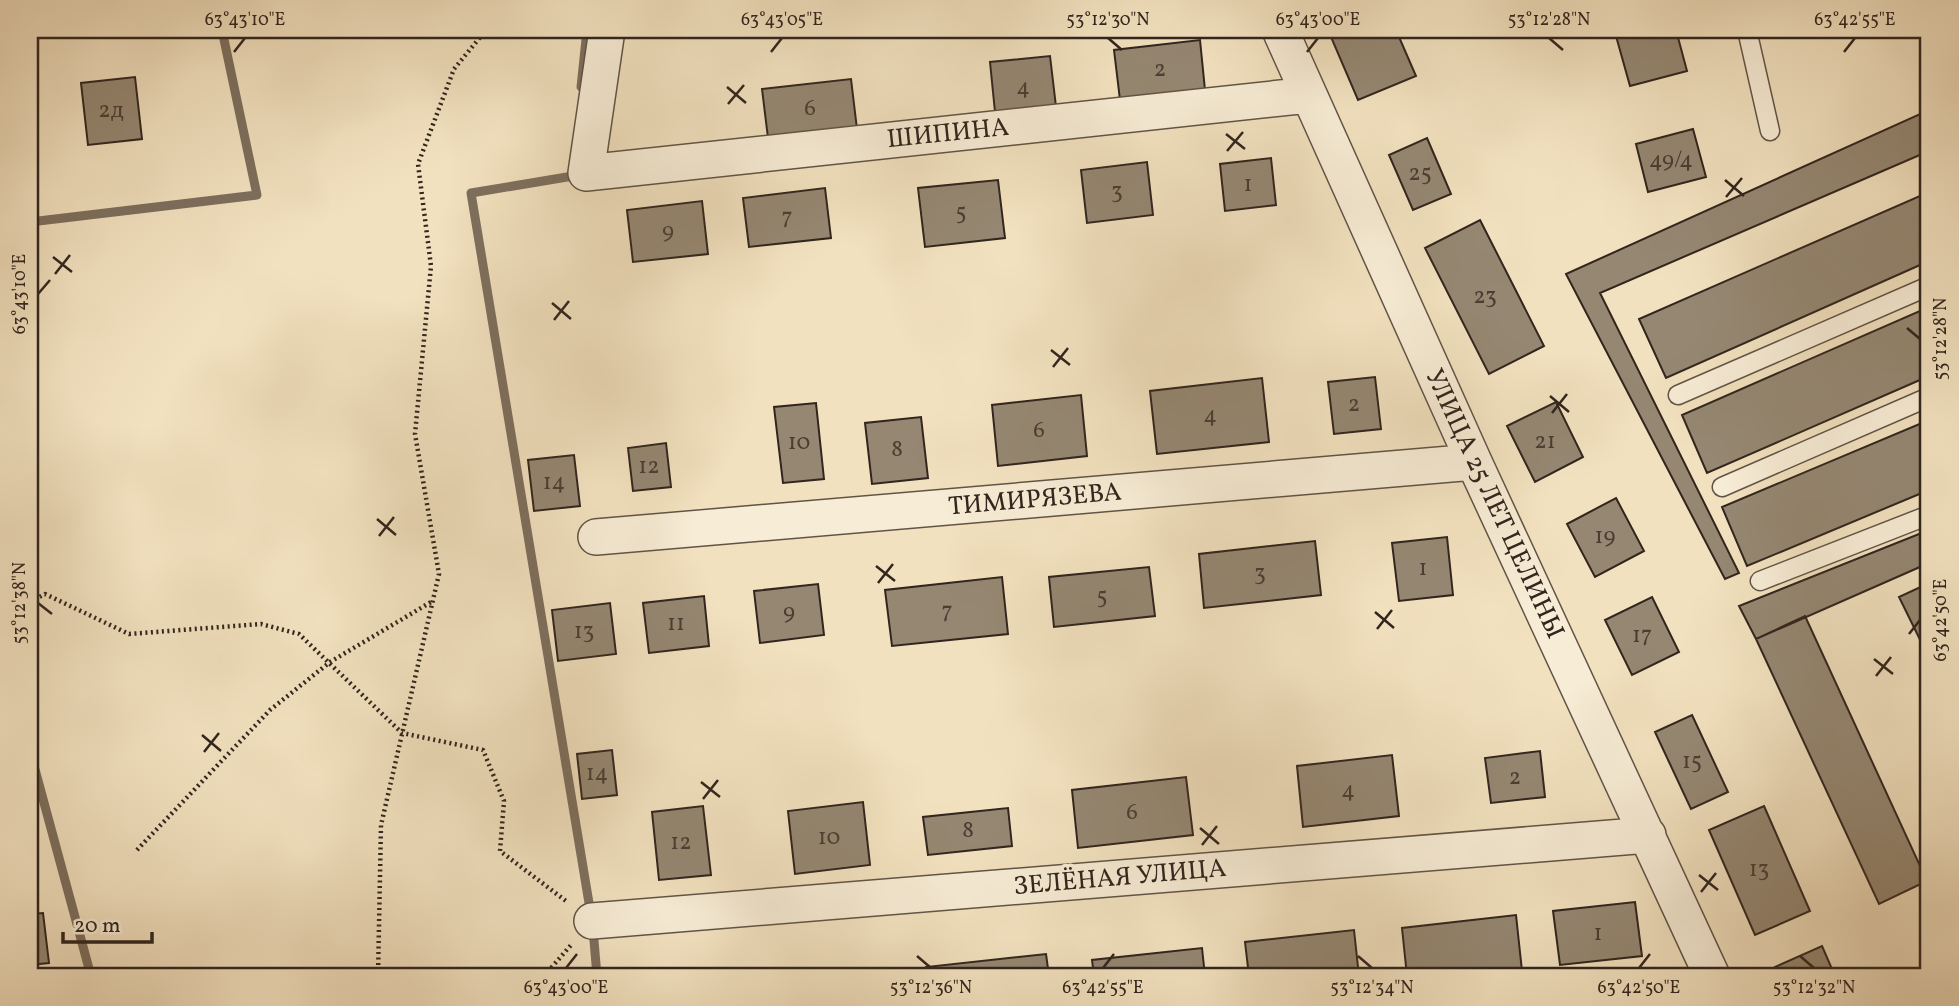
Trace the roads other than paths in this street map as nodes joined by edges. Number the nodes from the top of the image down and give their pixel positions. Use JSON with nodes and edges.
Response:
{"nodes":[{"id":1,"x":607,"y":30,"type":"edge"},
{"id":2,"x":1280,"y":30,"type":"edge"},
{"id":3,"x":1747,"y":30,"type":"edge"},
{"id":4,"x":1309,"y":94,"type":"junction"},
{"id":5,"x":1770,"y":131,"type":"dead end"},
{"id":6,"x":1929,"y":286,"type":"edge"},
{"id":7,"x":1678,"y":395,"type":"dead end"},
{"id":8,"x":1929,"y":397,"type":"edge"},
{"id":9,"x":1474,"y":462,"type":"junction"},
{"id":10,"x":1722,"y":487,"type":"dead end"},
{"id":11,"x":1929,"y":515,"type":"edge"},
{"id":12,"x":596,"y":537,"type":"dead end"},
{"id":13,"x":1760,"y":581,"type":"dead end"},
{"id":14,"x":1648,"y":835,"type":"junction"},
{"id":15,"x":592,"y":921,"type":"road end"},
{"id":16,"x":1712,"y":976,"type":"edge"}],
"edges":[{"from":1,"to":4,"type":"street","name":"ШИПИНА"},
{"from":2,"to":4,"type":"street","name":"УЛИЦА 25 ЛЕТ ЦЕЛИНЫ"},
{"from":3,"to":5,"type":"lane"},
{"from":4,"to":9,"type":"street","name":"УЛИЦА 25 ЛЕТ ЦЕЛИНЫ"},
{"from":6,"to":7,"type":"lane"},
{"from":8,"to":10,"type":"lane"},
{"from":9,"to":12,"type":"street","name":"ТИМИРЯЗЕВА"},
{"from":9,"to":14,"type":"street","name":"УЛИЦА 25 ЛЕТ ЦЕЛИНЫ"},
{"from":11,"to":13,"type":"lane"},
{"from":14,"to":15,"type":"street","name":"ЗЕЛЁНАЯ УЛИЦА"},
{"from":14,"to":16,"type":"street","name":"УЛИЦА 25 ЛЕТ ЦЕЛИНЫ"}]}
